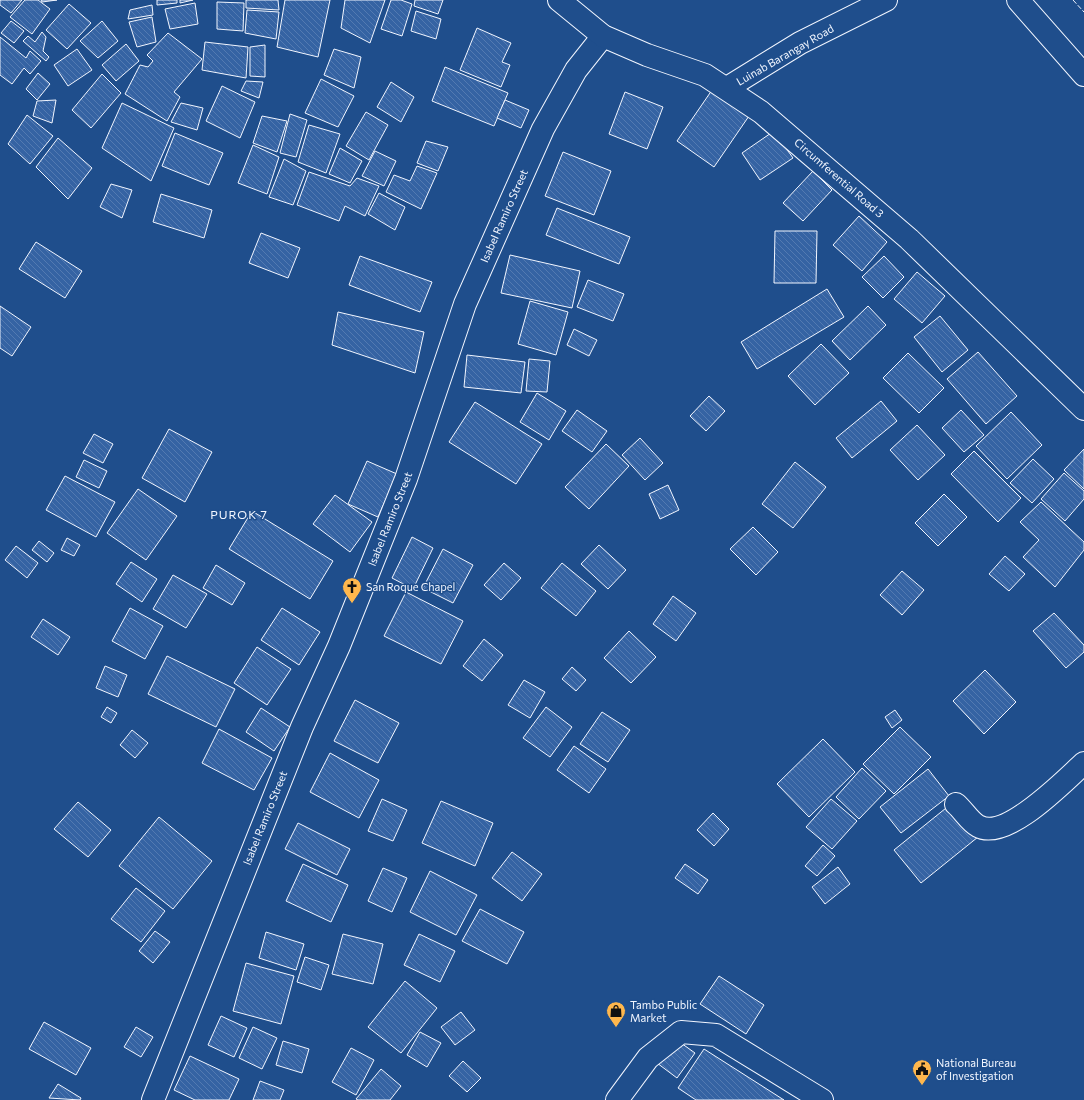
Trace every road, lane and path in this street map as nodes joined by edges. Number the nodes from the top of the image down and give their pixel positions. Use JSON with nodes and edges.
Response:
{"nodes":[{"id":1,"x":559,"y":0,"type":"edge"},
{"id":2,"x":886,"y":0,"type":"edge"},
{"id":3,"x":1018,"y":0,"type":"edge"},
{"id":4,"x":603,"y":36,"type":"junction"},
{"id":5,"x":1084,"y":75,"type":"edge"},
{"id":6,"x":727,"y":88,"type":"junction"},
{"id":7,"x":1084,"y":409,"type":"edge"},
{"id":8,"x":1084,"y":763,"type":"edge"},
{"id":9,"x":956,"y":804,"type":"dead end"},
{"id":10,"x":153,"y":1100,"type":"edge"},
{"id":11,"x":617,"y":1100,"type":"edge"},
{"id":12,"x":822,"y":1100,"type":"edge"}],
"edges":[{"from":1,"to":4,"type":"street","name":"Circumferential Road 3"},
{"from":2,"to":6,"type":"street","name":"Luinab Barangay Road"},
{"from":3,"to":5,"type":"street"},
{"from":4,"to":6,"type":"street","name":"Circumferential Road 3"},
{"from":4,"to":10,"type":"street","name":"Isabel Ramiro Street"},
{"from":6,"to":7,"type":"street","name":"Circumferential Road 3"},
{"from":8,"to":9,"type":"street"},
{"from":11,"to":12,"type":"street"}]}
